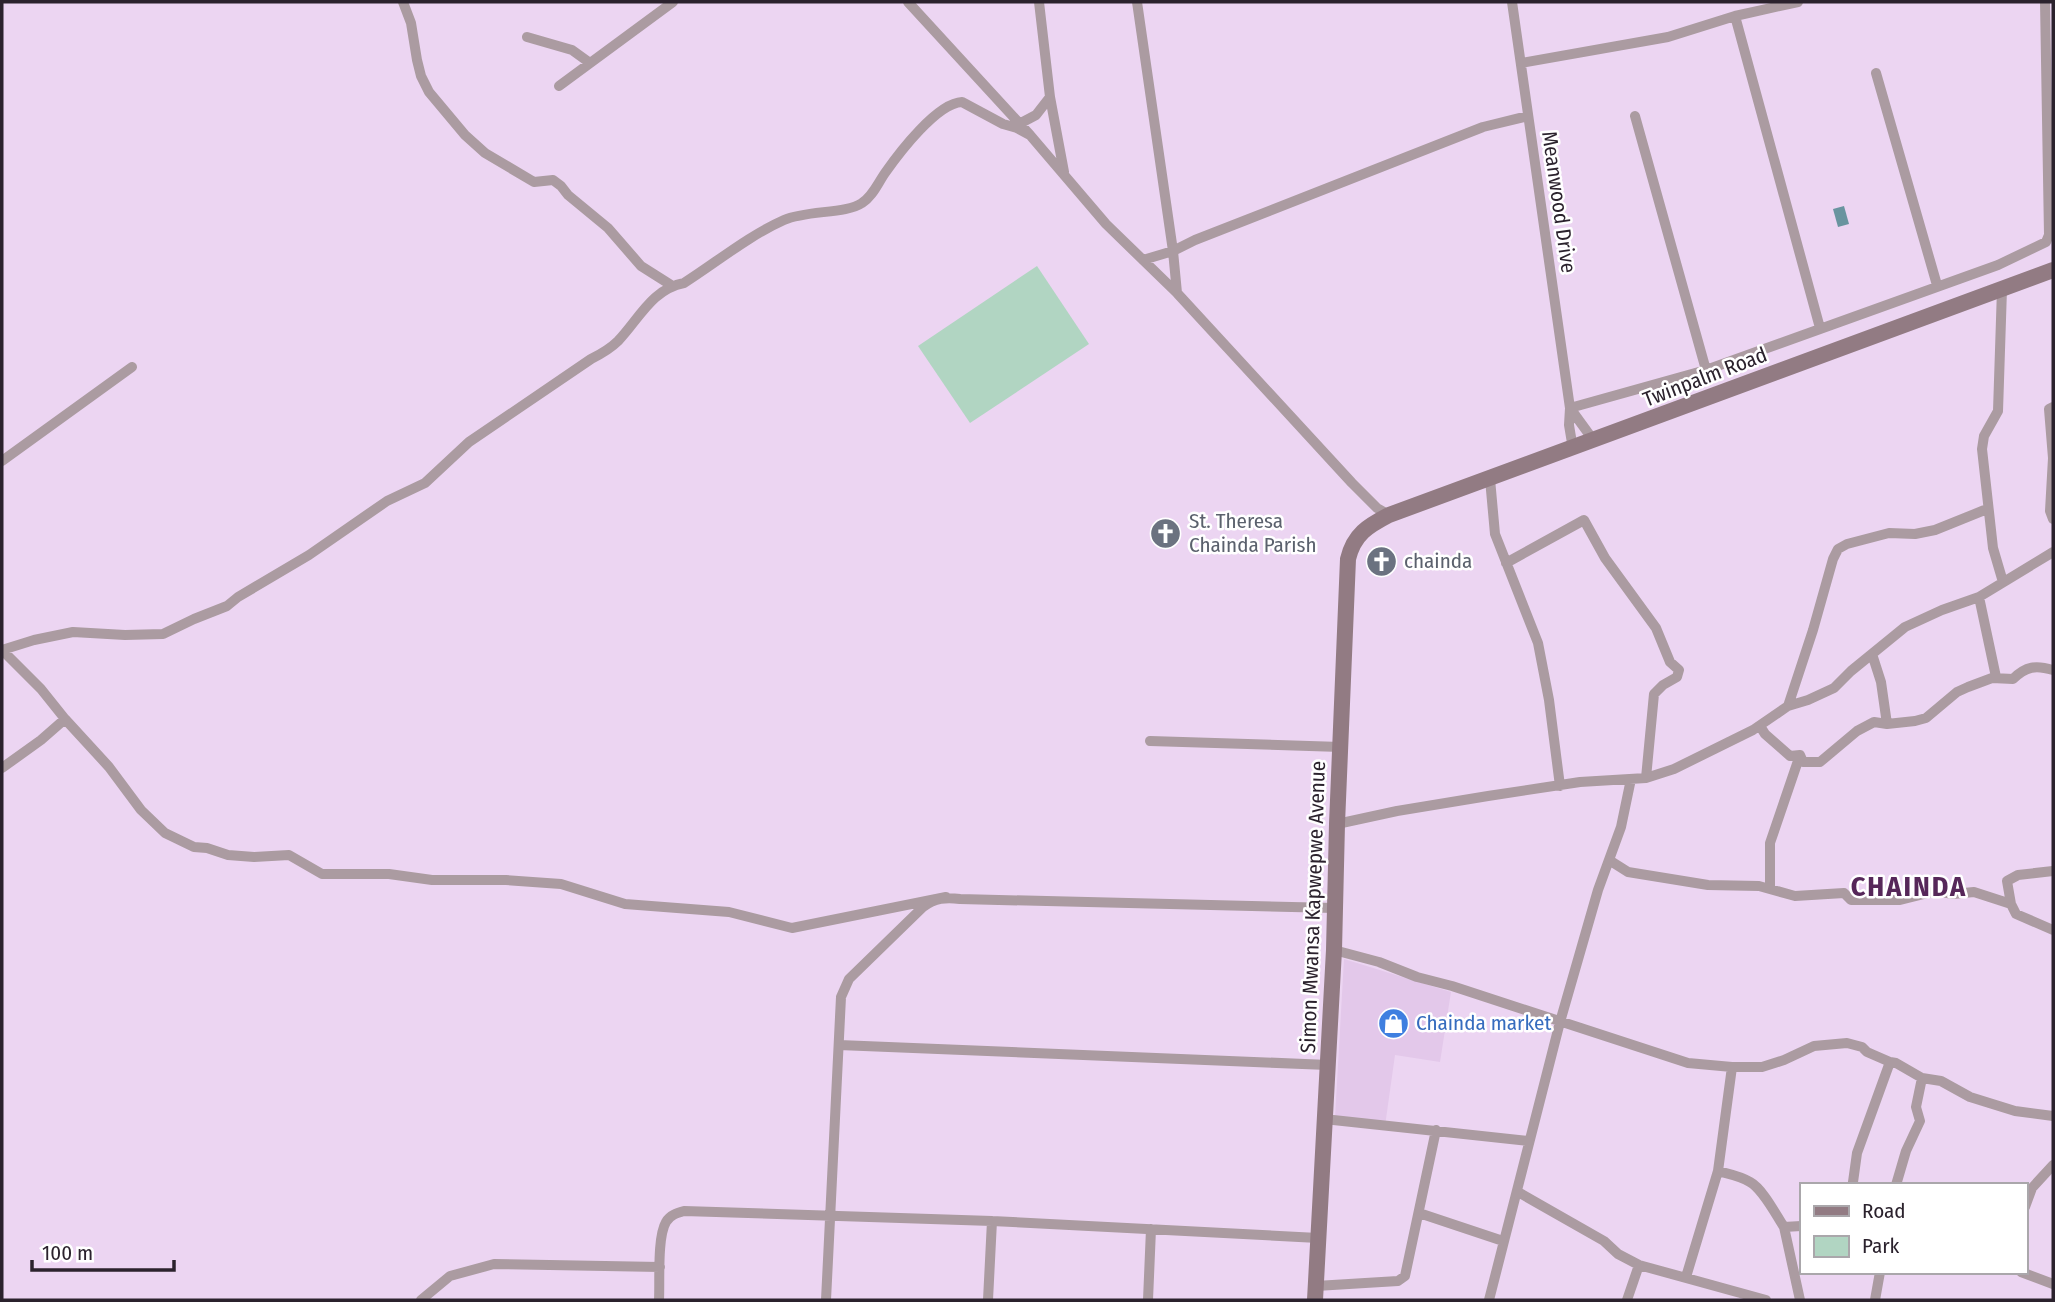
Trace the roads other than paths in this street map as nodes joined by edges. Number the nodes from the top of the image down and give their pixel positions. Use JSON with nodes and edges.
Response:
{"nodes":[{"id":1,"x":403,"y":2,"type":"edge"},
{"id":2,"x":673,"y":2,"type":"edge"},
{"id":3,"x":908,"y":2,"type":"edge"},
{"id":4,"x":1039,"y":2,"type":"edge"},
{"id":5,"x":1137,"y":2,"type":"edge"},
{"id":6,"x":1512,"y":2,"type":"edge"},
{"id":7,"x":1798,"y":2,"type":"edge"},
{"id":8,"x":2045,"y":2,"type":"edge"},
{"id":9,"x":1735,"y":16,"type":"junction"},
{"id":10,"x":527,"y":37,"type":"dead end"},
{"id":11,"x":590,"y":63,"type":"junction"},
{"id":12,"x":1521,"y":63,"type":"junction"},
{"id":13,"x":1876,"y":73,"type":"dead end"},
{"id":14,"x":559,"y":86,"type":"dead end"},
{"id":15,"x":1050,"y":97,"type":"junction"},
{"id":16,"x":1528,"y":116,"type":"junction"},
{"id":17,"x":1635,"y":116,"type":"dead end"},
{"id":18,"x":1019,"y":124,"type":"junction"},
{"id":19,"x":1030,"y":135,"type":"junction"},
{"id":20,"x":1065,"y":174,"type":"junction"},
{"id":21,"x":1173,"y":251,"type":"junction"},
{"id":22,"x":1143,"y":261,"type":"junction"},
{"id":23,"x":2053,"y":270,"type":"edge"},
{"id":24,"x":671,"y":285,"type":"junction"},
{"id":25,"x":1937,"y":285,"type":"junction"},
{"id":26,"x":2002,"y":289,"type":"junction"},
{"id":27,"x":1177,"y":293,"type":"junction"},
{"id":28,"x":1820,"y":328,"type":"junction"},
{"id":29,"x":132,"y":367,"type":"dead end"},
{"id":30,"x":1706,"y":370,"type":"junction"},
{"id":31,"x":2053,"y":407,"type":"edge"},
{"id":32,"x":1570,"y":408,"type":"junction"},
{"id":33,"x":1594,"y":441,"type":"junction"},
{"id":34,"x":1573,"y":449,"type":"junction"},
{"id":35,"x":2,"y":461,"type":"edge"},
{"id":36,"x":1490,"y":478,"type":"junction"},
{"id":37,"x":1987,"y":509,"type":"junction"},
{"id":38,"x":1389,"y":515,"type":"junction"},
{"id":39,"x":2053,"y":519,"type":"edge"},
{"id":40,"x":1371,"y":524,"type":"joint"},
{"id":41,"x":2053,"y":552,"type":"edge"},
{"id":42,"x":1506,"y":564,"type":"junction"},
{"id":43,"x":2003,"y":582,"type":"junction"},
{"id":44,"x":1979,"y":597,"type":"junction"},
{"id":45,"x":2,"y":650,"type":"edge"},
{"id":46,"x":1872,"y":654,"type":"junction"},
{"id":47,"x":2053,"y":670,"type":"edge"},
{"id":48,"x":1996,"y":677,"type":"junction"},
{"id":49,"x":1788,"y":706,"type":"junction"},
{"id":50,"x":65,"y":719,"type":"junction"},
{"id":51,"x":1887,"y":724,"type":"junction"},
{"id":52,"x":1760,"y":726,"type":"junction"},
{"id":53,"x":1150,"y":741,"type":"dead end"},
{"id":54,"x":1341,"y":747,"type":"junction"},
{"id":55,"x":1800,"y":755,"type":"junction"},
{"id":56,"x":2,"y":768,"type":"edge"},
{"id":57,"x":1646,"y":778,"type":"junction"},
{"id":58,"x":1631,"y":779,"type":"junction"},
{"id":59,"x":1560,"y":786,"type":"junction"},
{"id":60,"x":1337,"y":824,"type":"junction"},
{"id":61,"x":1609,"y":860,"type":"junction"},
{"id":62,"x":2053,"y":871,"type":"edge"},
{"id":63,"x":1770,"y":887,"type":"junction"},
{"id":64,"x":946,"y":897,"type":"junction"},
{"id":65,"x":2011,"y":904,"type":"junction"},
{"id":66,"x":1335,"y":908,"type":"junction"},
{"id":67,"x":2053,"y":930,"type":"edge"},
{"id":68,"x":1334,"y":950,"type":"junction"},
{"id":69,"x":1560,"y":1022,"type":"junction"},
{"id":70,"x":839,"y":1045,"type":"junction"},
{"id":71,"x":1890,"y":1062,"type":"junction"},
{"id":72,"x":1328,"y":1065,"type":"junction"},
{"id":73,"x":1732,"y":1067,"type":"junction"},
{"id":74,"x":1922,"y":1078,"type":"junction"},
{"id":75,"x":2053,"y":1116,"type":"edge"},
{"id":76,"x":1324,"y":1119,"type":"junction"},
{"id":77,"x":1436,"y":1130,"type":"junction"},
{"id":78,"x":1528,"y":1141,"type":"junction"},
{"id":79,"x":2053,"y":1165,"type":"edge"},
{"id":80,"x":1718,"y":1171,"type":"junction"},
{"id":81,"x":1853,"y":1182,"type":"dead end"},
{"id":82,"x":1897,"y":1183,"type":"edge"},
{"id":83,"x":1518,"y":1192,"type":"junction"},
{"id":84,"x":2027,"y":1202,"type":"edge"},
{"id":85,"x":1419,"y":1213,"type":"junction"},
{"id":86,"x":831,"y":1215,"type":"junction"},
{"id":87,"x":992,"y":1221,"type":"junction"},
{"id":88,"x":1800,"y":1226,"type":"edge"},
{"id":89,"x":1784,"y":1227,"type":"junction"},
{"id":90,"x":1151,"y":1229,"type":"junction"},
{"id":91,"x":1318,"y":1238,"type":"junction"},
{"id":92,"x":1503,"y":1241,"type":"junction"},
{"id":93,"x":1639,"y":1265,"type":"junction"},
{"id":94,"x":660,"y":1267,"type":"junction"},
{"id":95,"x":1880,"y":1274,"type":"edge"},
{"id":96,"x":2026,"y":1274,"type":"edge"},
{"id":97,"x":1686,"y":1277,"type":"junction"},
{"id":98,"x":2053,"y":1284,"type":"edge"},
{"id":99,"x":1316,"y":1293,"type":"edge"},
{"id":100,"x":421,"y":1300,"type":"edge"},
{"id":101,"x":659,"y":1300,"type":"edge"},
{"id":102,"x":826,"y":1300,"type":"edge"},
{"id":103,"x":988,"y":1300,"type":"edge"},
{"id":104,"x":1148,"y":1300,"type":"edge"},
{"id":105,"x":1489,"y":1300,"type":"edge"},
{"id":106,"x":1627,"y":1300,"type":"edge"},
{"id":107,"x":1766,"y":1300,"type":"edge"},
{"id":108,"x":1800,"y":1300,"type":"edge"},
{"id":109,"x":1874,"y":1300,"type":"edge"}],
"edges":[{"from":1,"to":24,"type":"street"},
{"from":2,"to":11,"type":"street"},
{"from":3,"to":18,"type":"street"},
{"from":4,"to":15,"type":"street"},
{"from":5,"to":21,"type":"street"},
{"from":6,"to":12,"type":"street","name":"Meanwood Drive"},
{"from":7,"to":9,"type":"street"},
{"from":8,"to":25,"type":"street"},
{"from":9,"to":12,"type":"street"},
{"from":9,"to":28,"type":"street"},
{"from":10,"to":11,"type":"street"},
{"from":11,"to":14,"type":"street"},
{"from":12,"to":16,"type":"street","name":"Meanwood Drive"},
{"from":13,"to":25,"type":"street"},
{"from":15,"to":18,"type":"street"},
{"from":15,"to":20,"type":"street"},
{"from":16,"to":21,"type":"street"},
{"from":16,"to":32,"type":"street","name":"Meanwood Drive"},
{"from":17,"to":30,"type":"street"},
{"from":18,"to":19,"type":"street"},
{"from":19,"to":20,"type":"street"},
{"from":19,"to":24,"type":"street"},
{"from":20,"to":22,"type":"street"},
{"from":21,"to":22,"type":"street"},
{"from":21,"to":27,"type":"street"},
{"from":22,"to":27,"type":"street"},
{"from":23,"to":26,"type":"main road","name":"Twinpalm Road"},
{"from":24,"to":45,"type":"street"},
{"from":25,"to":28,"type":"street"},
{"from":26,"to":33,"type":"main road","name":"Twinpalm Road"},
{"from":26,"to":37,"type":"street"},
{"from":27,"to":38,"type":"street"},
{"from":28,"to":30,"type":"street"},
{"from":29,"to":35,"type":"street"},
{"from":30,"to":32,"type":"street"},
{"from":31,"to":39,"type":"street"},
{"from":32,"to":33,"type":"street"},
{"from":32,"to":34,"type":"street","name":"Meanwood Drive"},
{"from":33,"to":34,"type":"main road","name":"Twinpalm Road"},
{"from":34,"to":36,"type":"main road","name":"Twinpalm Road"},
{"from":36,"to":38,"type":"main road","name":"Twinpalm Road"},
{"from":36,"to":42,"type":"street"},
{"from":37,"to":43,"type":"street"},
{"from":37,"to":49,"type":"street"},
{"from":38,"to":40,"type":"main road","name":"Twinpalm Road"},
{"from":40,"to":54,"type":"main road","name":"Simon Mwansa Kapwepwe Avenue"},
{"from":41,"to":43,"type":"street"},
{"from":42,"to":57,"type":"street"},
{"from":42,"to":59,"type":"street"},
{"from":43,"to":44,"type":"street"},
{"from":44,"to":46,"type":"street"},
{"from":44,"to":48,"type":"street"},
{"from":45,"to":50,"type":"street"},
{"from":46,"to":49,"type":"street"},
{"from":46,"to":51,"type":"street"},
{"from":47,"to":48,"type":"street"},
{"from":48,"to":51,"type":"street"},
{"from":49,"to":52,"type":"street"},
{"from":50,"to":56,"type":"street"},
{"from":50,"to":64,"type":"street"},
{"from":51,"to":55,"type":"street"},
{"from":52,"to":55,"type":"street"},
{"from":52,"to":57,"type":"street"},
{"from":53,"to":54,"type":"street"},
{"from":54,"to":60,"type":"main road","name":"Simon Mwansa Kapwepwe Avenue"},
{"from":55,"to":63,"type":"street"},
{"from":57,"to":58,"type":"street"},
{"from":58,"to":59,"type":"street"},
{"from":58,"to":61,"type":"street"},
{"from":59,"to":60,"type":"street"},
{"from":60,"to":66,"type":"main road","name":"Simon Mwansa Kapwepwe Avenue"},
{"from":61,"to":63,"type":"street"},
{"from":61,"to":69,"type":"street"},
{"from":62,"to":65,"type":"street"},
{"from":63,"to":65,"type":"street"},
{"from":64,"to":66,"type":"street"},
{"from":64,"to":70,"type":"street"},
{"from":65,"to":67,"type":"street"},
{"from":66,"to":68,"type":"main road","name":"Simon Mwansa Kapwepwe Avenue"},
{"from":68,"to":69,"type":"street"},
{"from":68,"to":72,"type":"main road","name":"Simon Mwansa Kapwepwe Avenue"},
{"from":69,"to":73,"type":"street"},
{"from":69,"to":78,"type":"street"},
{"from":70,"to":72,"type":"street"},
{"from":70,"to":86,"type":"street"},
{"from":71,"to":73,"type":"street"},
{"from":71,"to":74,"type":"street"},
{"from":71,"to":81,"type":"street"},
{"from":72,"to":76,"type":"main road","name":"Simon Mwansa Kapwepwe Avenue"},
{"from":73,"to":80,"type":"street"},
{"from":74,"to":75,"type":"street"},
{"from":74,"to":82,"type":"street"},
{"from":76,"to":77,"type":"street"},
{"from":76,"to":91,"type":"main road","name":"Simon Mwansa Kapwepwe Avenue"},
{"from":77,"to":78,"type":"street"},
{"from":77,"to":85,"type":"street"},
{"from":78,"to":83,"type":"street"},
{"from":79,"to":84,"type":"street"},
{"from":80,"to":89,"type":"street"},
{"from":80,"to":97,"type":"street"},
{"from":83,"to":92,"type":"street"},
{"from":83,"to":93,"type":"street"},
{"from":85,"to":92,"type":"street"},
{"from":85,"to":99,"type":"street"},
{"from":86,"to":87,"type":"street"},
{"from":86,"to":94,"type":"street"},
{"from":86,"to":102,"type":"street"},
{"from":87,"to":90,"type":"street"},
{"from":87,"to":103,"type":"street"},
{"from":88,"to":89,"type":"street"},
{"from":89,"to":108,"type":"street"},
{"from":90,"to":91,"type":"street"},
{"from":90,"to":104,"type":"street"},
{"from":91,"to":99,"type":"main road","name":"Simon Mwansa Kapwepwe Avenue"},
{"from":92,"to":105,"type":"street"},
{"from":93,"to":97,"type":"street"},
{"from":93,"to":106,"type":"street"},
{"from":94,"to":100,"type":"street"},
{"from":94,"to":101,"type":"street"},
{"from":95,"to":109,"type":"street"},
{"from":96,"to":98,"type":"street"},
{"from":97,"to":107,"type":"street"}]}
